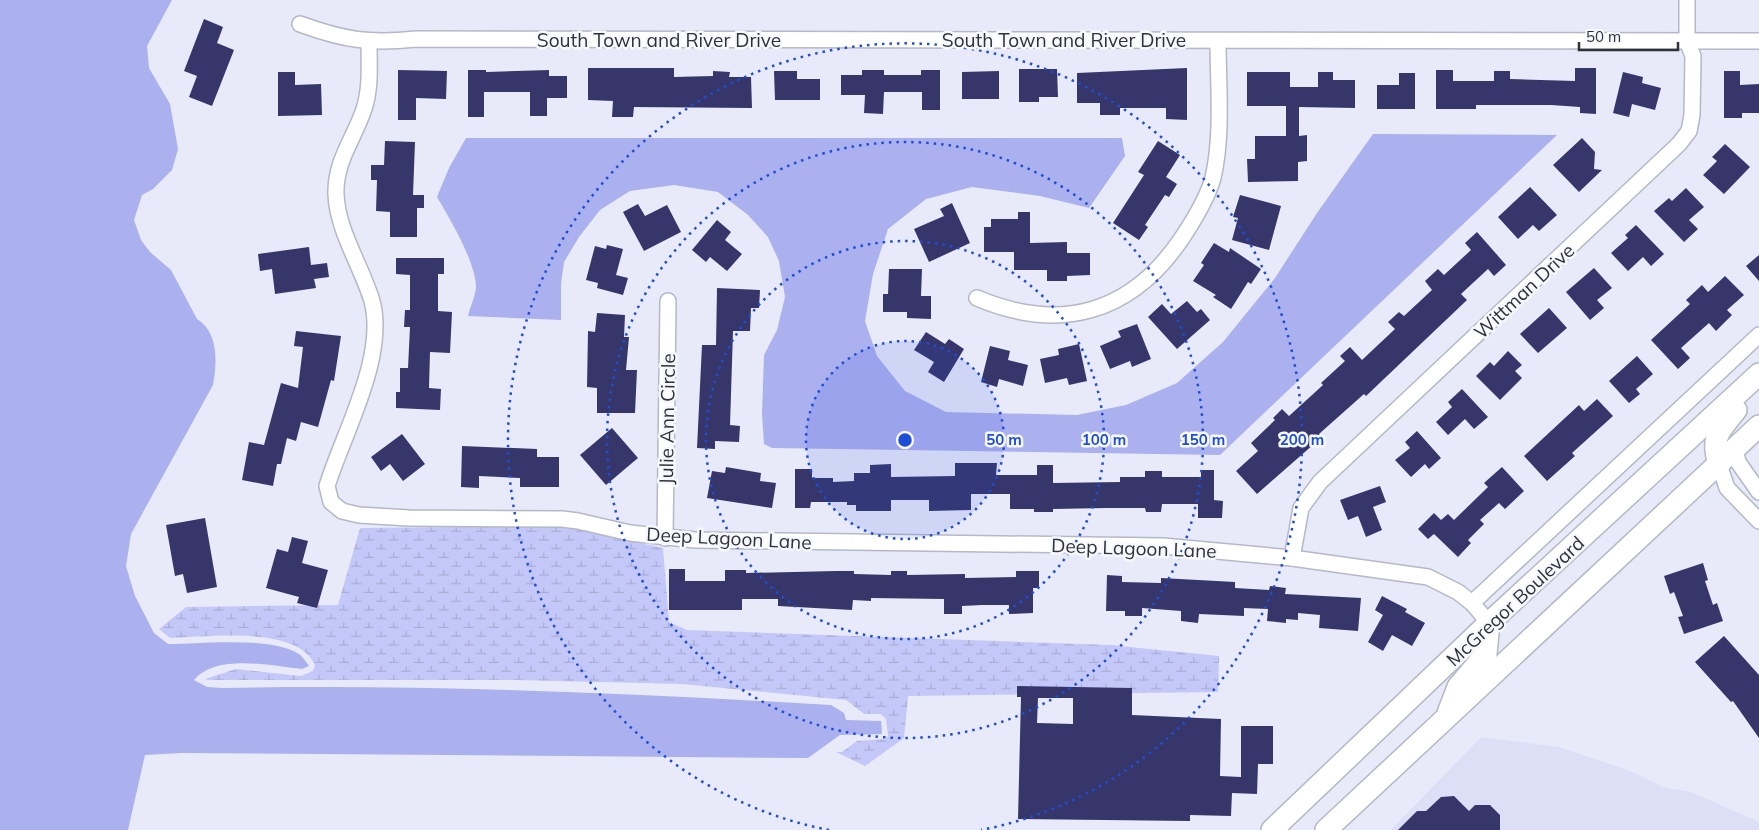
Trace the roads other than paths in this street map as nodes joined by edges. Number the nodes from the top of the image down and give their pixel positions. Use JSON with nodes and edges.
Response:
{"nodes":[{"id":1,"x":1687,"y":0,"type":"edge"},
{"id":2,"x":300,"y":24,"type":"dead end"},
{"id":3,"x":1218,"y":41,"type":"junction"},
{"id":4,"x":1687,"y":41,"type":"junction"},
{"id":5,"x":1759,"y":41,"type":"edge"},
{"id":6,"x":370,"y":42,"type":"junction"},
{"id":7,"x":977,"y":298,"type":"dead end"},
{"id":8,"x":668,"y":302,"type":"dead end"},
{"id":9,"x":1759,"y":335,"type":"edge"},
{"id":10,"x":1759,"y":374,"type":"edge"},
{"id":11,"x":1759,"y":380,"type":"edge"},
{"id":12,"x":1759,"y":426,"type":"edge"},
{"id":13,"x":1735,"y":448,"type":"junction"},
{"id":14,"x":1719,"y":464,"type":"junction"},
{"id":15,"x":1759,"y":492,"type":"edge"},
{"id":16,"x":1759,"y":521,"type":"edge"},
{"id":17,"x":665,"y":538,"type":"junction"},
{"id":18,"x":1292,"y":558,"type":"junction"},
{"id":19,"x":1472,"y":603,"type":"junction"},
{"id":20,"x":1489,"y":623,"type":"junction"},
{"id":21,"x":1446,"y":718,"type":"junction"},
{"id":22,"x":1272,"y":830,"type":"edge"},
{"id":23,"x":1326,"y":830,"type":"edge"}],
"edges":[{"from":1,"to":4,"type":"street","name":"Wittman Drive"},
{"from":2,"to":6,"type":"street"},
{"from":3,"to":4,"type":"street","name":"South Town and River Drive"},
{"from":3,"to":6,"type":"street","name":"South Town and River Drive"},
{"from":3,"to":7,"type":"street"},
{"from":4,"to":5,"type":"street","name":"South Town and River Drive"},
{"from":4,"to":18,"type":"street","name":"Wittman Drive"},
{"from":6,"to":17,"type":"street","name":"Deep Lagoon Lane"},
{"from":8,"to":17,"type":"street","name":"Julie Ann Circle"},
{"from":9,"to":19,"type":"street"},
{"from":10,"to":20,"type":"main road","name":"McGregor Boulevard"},
{"from":11,"to":14,"type":"main road"},
{"from":12,"to":13,"type":"main road","name":"McGregor Boulevard"},
{"from":13,"to":14,"type":"main road","name":"McGregor Boulevard"},
{"from":13,"to":15,"type":"street"},
{"from":14,"to":16,"type":"street"},
{"from":14,"to":21,"type":"main road","name":"McGregor Boulevard"},
{"from":17,"to":18,"type":"street","name":"Deep Lagoon Lane"},
{"from":18,"to":19,"type":"street","name":"Deep Lagoon Lane"},
{"from":19,"to":20,"type":"street","name":"Deep Lagoon Lane"},
{"from":20,"to":21,"type":"main road"},
{"from":20,"to":22,"type":"main road","name":"McGregor Boulevard"},
{"from":21,"to":23,"type":"main road","name":"McGregor Boulevard"}]}
